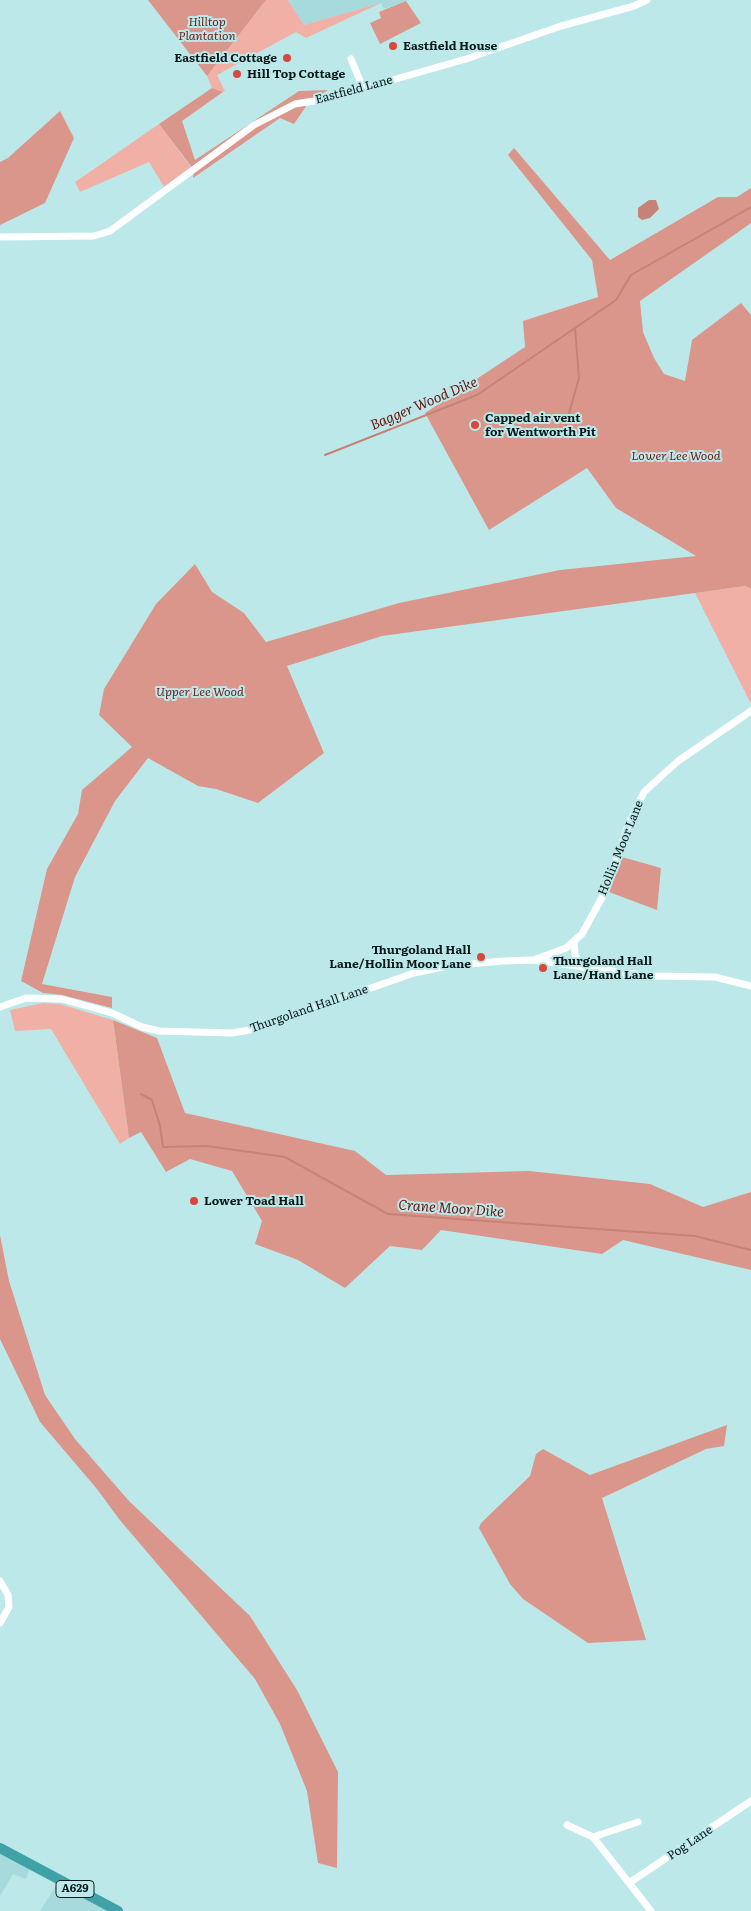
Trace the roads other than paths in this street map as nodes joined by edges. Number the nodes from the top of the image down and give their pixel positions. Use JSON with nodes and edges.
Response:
{"nodes":[{"id":1,"x":647,"y":0,"type":"edge"},
{"id":2,"x":351,"y":59,"type":"dead end"},
{"id":3,"x":363,"y":88,"type":"junction"},
{"id":4,"x":0,"y":237,"type":"edge"},
{"id":5,"x":751,"y":711,"type":"edge"},
{"id":6,"x":574,"y":941,"type":"junction"},
{"id":7,"x":533,"y":960,"type":"junction"},
{"id":8,"x":583,"y":967,"type":"junction"},
{"id":9,"x":751,"y":986,"type":"edge"},
{"id":10,"x":0,"y":1007,"type":"edge"},
{"id":11,"x":0,"y":1581,"type":"edge"},
{"id":12,"x":0,"y":1623,"type":"edge"},
{"id":13,"x":751,"y":1801,"type":"edge"},
{"id":14,"x":638,"y":1822,"type":"dead end"},
{"id":15,"x":567,"y":1826,"type":"dead end"},
{"id":16,"x":593,"y":1836,"type":"junction"},
{"id":17,"x":0,"y":1848,"type":"edge"},
{"id":18,"x":629,"y":1883,"type":"junction"},
{"id":19,"x":118,"y":1911,"type":"edge"},
{"id":20,"x":651,"y":1911,"type":"edge"}],
"edges":[{"from":1,"to":3,"type":"street","name":"Eastfield Lane"},
{"from":2,"to":3,"type":"street"},
{"from":3,"to":4,"type":"street","name":"Eastfield Lane"},
{"from":5,"to":6,"type":"street","name":"Hollin Moor Lane"},
{"from":6,"to":7,"type":"street","name":"Hollin Moor Lane"},
{"from":6,"to":8,"type":"street"},
{"from":7,"to":8,"type":"street"},
{"from":7,"to":10,"type":"street","name":"Thurgoland Hall Lane"},
{"from":8,"to":9,"type":"street"},
{"from":11,"to":12,"type":"street"},
{"from":13,"to":18,"type":"street","name":"Pog Lane"},
{"from":14,"to":16,"type":"street"},
{"from":15,"to":16,"type":"street"},
{"from":16,"to":18,"type":"street"},
{"from":17,"to":19,"type":"highway","number":"A629"},
{"from":18,"to":20,"type":"street"}]}
